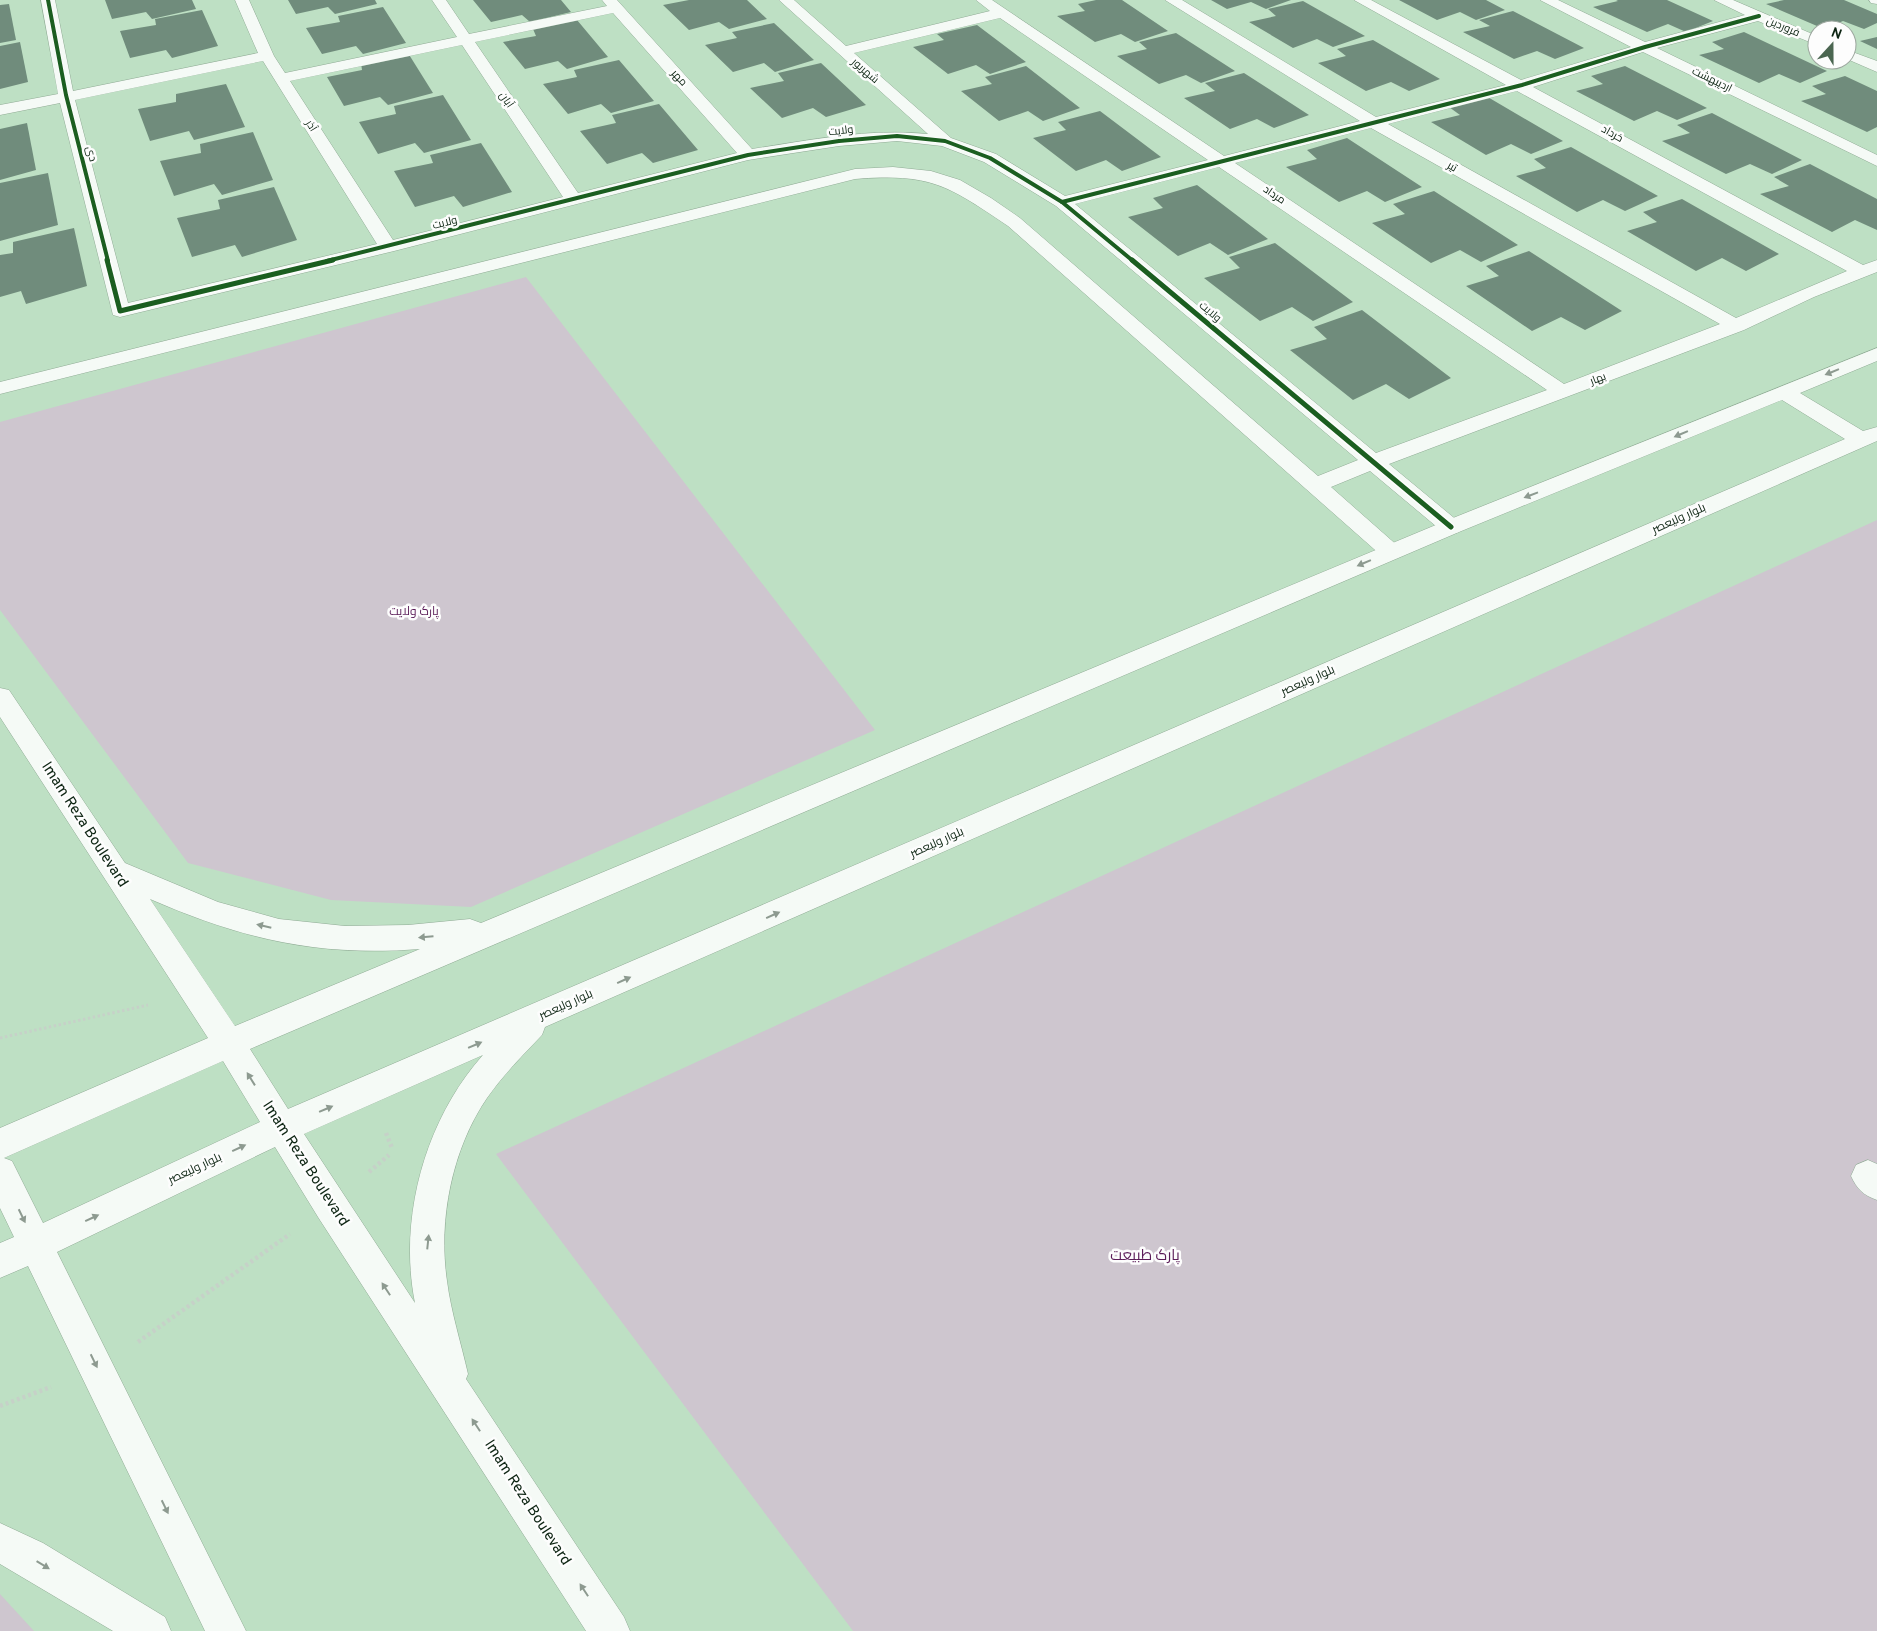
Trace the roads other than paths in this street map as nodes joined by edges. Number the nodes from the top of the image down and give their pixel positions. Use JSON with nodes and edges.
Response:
{"nodes":[{"id":1,"x":48,"y":0,"type":"edge"},
{"id":2,"x":242,"y":0,"type":"edge"},
{"id":3,"x":439,"y":0,"type":"edge"},
{"id":4,"x":786,"y":0,"type":"edge"},
{"id":5,"x":984,"y":0,"type":"edge"},
{"id":6,"x":1172,"y":0,"type":"edge"},
{"id":7,"x":1361,"y":0,"type":"edge"},
{"id":8,"x":1547,"y":0,"type":"edge"},
{"id":9,"x":1720,"y":0,"type":"edge"},
{"id":10,"x":613,"y":4,"type":"edge"},
{"id":11,"x":1002,"y":13,"type":"junction"},
{"id":12,"x":1759,"y":16,"type":"junction"},
{"id":13,"x":1807,"y":37,"type":"edge"},
{"id":14,"x":465,"y":40,"type":"junction"},
{"id":15,"x":1644,"y":47,"type":"junction"},
{"id":16,"x":842,"y":50,"type":"junction"},
{"id":17,"x":267,"y":56,"type":"junction"},
{"id":18,"x":1857,"y":58,"type":"edge"},
{"id":19,"x":1877,"y":67,"type":"edge"},
{"id":20,"x":281,"y":78,"type":"junction"},
{"id":21,"x":1522,"y":85,"type":"junction"},
{"id":22,"x":66,"y":95,"type":"junction"},
{"id":23,"x":0,"y":110,"type":"edge"},
{"id":24,"x":1374,"y":123,"type":"junction"},
{"id":25,"x":945,"y":141,"type":"junction"},
{"id":26,"x":748,"y":156,"type":"junction"},
{"id":27,"x":1877,"y":161,"type":"edge"},
{"id":28,"x":1225,"y":162,"type":"junction"},
{"id":29,"x":574,"y":200,"type":"junction"},
{"id":30,"x":1062,"y":202,"type":"junction"},
{"id":31,"x":388,"y":247,"type":"junction"},
{"id":32,"x":1869,"y":268,"type":"edge"},
{"id":33,"x":120,"y":311,"type":"joint"},
{"id":34,"x":1736,"y":326,"type":"junction"},
{"id":35,"x":1877,"y":354,"type":"edge"},
{"id":36,"x":0,"y":388,"type":"edge"},
{"id":37,"x":1563,"y":392,"type":"junction"},
{"id":38,"x":1784,"y":392,"type":"junction"},
{"id":39,"x":1869,"y":436,"type":"edge"},
{"id":40,"x":1373,"y":462,"type":"junction"},
{"id":41,"x":1316,"y":485,"type":"junction"},
{"id":42,"x":1451,"y":527,"type":"junction"},
{"id":43,"x":1390,"y":552,"type":"junction"},
{"id":44,"x":0,"y":697,"type":"edge"},
{"id":45,"x":114,"y":870,"type":"junction"},
{"id":46,"x":509,"y":925,"type":"junction"},
{"id":47,"x":539,"y":1017,"type":"junction"},
{"id":48,"x":228,"y":1043,"type":"junction"},
{"id":49,"x":281,"y":1128,"type":"junction"},
{"id":50,"x":0,"y":1144,"type":"edge"},
{"id":51,"x":0,"y":1172,"type":"edge"},
{"id":52,"x":36,"y":1245,"type":"junction"},
{"id":53,"x":0,"y":1261,"type":"edge"},
{"id":54,"x":455,"y":1393,"type":"junction"},
{"id":55,"x":0,"y":1543,"type":"edge"},
{"id":56,"x":151,"y":1631,"type":"edge"},
{"id":57,"x":226,"y":1631,"type":"edge"},
{"id":58,"x":610,"y":1631,"type":"edge"}],
"edges":[{"from":1,"to":22,"type":"street","name":"دی"},
{"from":2,"to":17,"type":"street","name":"آذر"},
{"from":3,"to":14,"type":"street","name":"آبان"},
{"from":4,"to":16,"type":"street","name":"شهریور"},
{"from":5,"to":11,"type":"street","name":"مرداد"},
{"from":6,"to":24,"type":"street","name":"تیر"},
{"from":7,"to":21,"type":"street","name":"خرداد"},
{"from":8,"to":15,"type":"street","name":"اردیبهشت"},
{"from":9,"to":12,"type":"street","name":"فروردین"},
{"from":10,"to":14,"type":"street"},
{"from":10,"to":26,"type":"street","name":"مهر"},
{"from":11,"to":16,"type":"street"},
{"from":11,"to":28,"type":"street","name":"مرداد"},
{"from":12,"to":13,"type":"street","name":"فروردین"},
{"from":12,"to":15,"type":"street"},
{"from":14,"to":20,"type":"street"},
{"from":14,"to":29,"type":"street","name":"آبان"},
{"from":15,"to":21,"type":"street"},
{"from":15,"to":27,"type":"street","name":"اردیبهشت"},
{"from":16,"to":25,"type":"street","name":"شهریور"},
{"from":17,"to":20,"type":"street","name":"آذر"},
{"from":17,"to":22,"type":"street"},
{"from":18,"to":19,"type":"street"},
{"from":20,"to":31,"type":"street","name":"آذر"},
{"from":21,"to":24,"type":"street"},
{"from":21,"to":32,"type":"street","name":"خرداد"},
{"from":22,"to":23,"type":"street"},
{"from":22,"to":33,"type":"street","name":"دی"},
{"from":24,"to":28,"type":"street"},
{"from":24,"to":34,"type":"street","name":"تیر"},
{"from":25,"to":26,"type":"street","name":"ولایت"},
{"from":25,"to":30,"type":"street","name":"ولایت"},
{"from":26,"to":29,"type":"street","name":"ولایت"},
{"from":28,"to":30,"type":"street"},
{"from":28,"to":37,"type":"street","name":"مرداد"},
{"from":29,"to":31,"type":"street","name":"ولایت"},
{"from":30,"to":40,"type":"street","name":"ولایت"},
{"from":31,"to":33,"type":"street","name":"ولایت"},
{"from":32,"to":34,"type":"street","name":"بهار"},
{"from":34,"to":37,"type":"street","name":"بهار"},
{"from":35,"to":38,"type":"street","one_way":true},
{"from":36,"to":41,"type":"street"},
{"from":37,"to":40,"type":"street","name":"بهار"},
{"from":38,"to":39,"type":"street"},
{"from":38,"to":42,"type":"street","one_way":true},
{"from":47,"to":39,"type":"street","name":"بلوار ولیعصر","one_way":true},
{"from":40,"to":41,"type":"street","name":"بهار"},
{"from":40,"to":42,"type":"street","name":"ولایت"},
{"from":41,"to":43,"type":"street"},
{"from":42,"to":43,"type":"street"},
{"from":43,"to":46,"type":"street","one_way":true},
{"from":44,"to":45,"type":"street","name":"Imam Reza Boulevard"},
{"from":46,"to":45,"type":"street","one_way":true},
{"from":45,"to":48,"type":"street","name":"Imam Reza Boulevard"},
{"from":46,"to":48,"type":"street"},
{"from":49,"to":47,"type":"street","name":"بلوار ولیعصر","one_way":true},
{"from":54,"to":47,"type":"street","one_way":true},
{"from":49,"to":48,"type":"street","name":"Imam Reza Boulevard","one_way":true},
{"from":48,"to":50,"type":"street"},
{"from":52,"to":49,"type":"street","name":"بلوار ولیعصر","one_way":true},
{"from":54,"to":49,"type":"street","name":"Imam Reza Boulevard","one_way":true},
{"from":51,"to":52,"type":"street","one_way":true},
{"from":52,"to":53,"type":"street","name":"بلوار ولیعصر"},
{"from":52,"to":57,"type":"street","one_way":true},
{"from":58,"to":54,"type":"street","name":"Imam Reza Boulevard","one_way":true},
{"from":55,"to":56,"type":"street","one_way":true}]}
